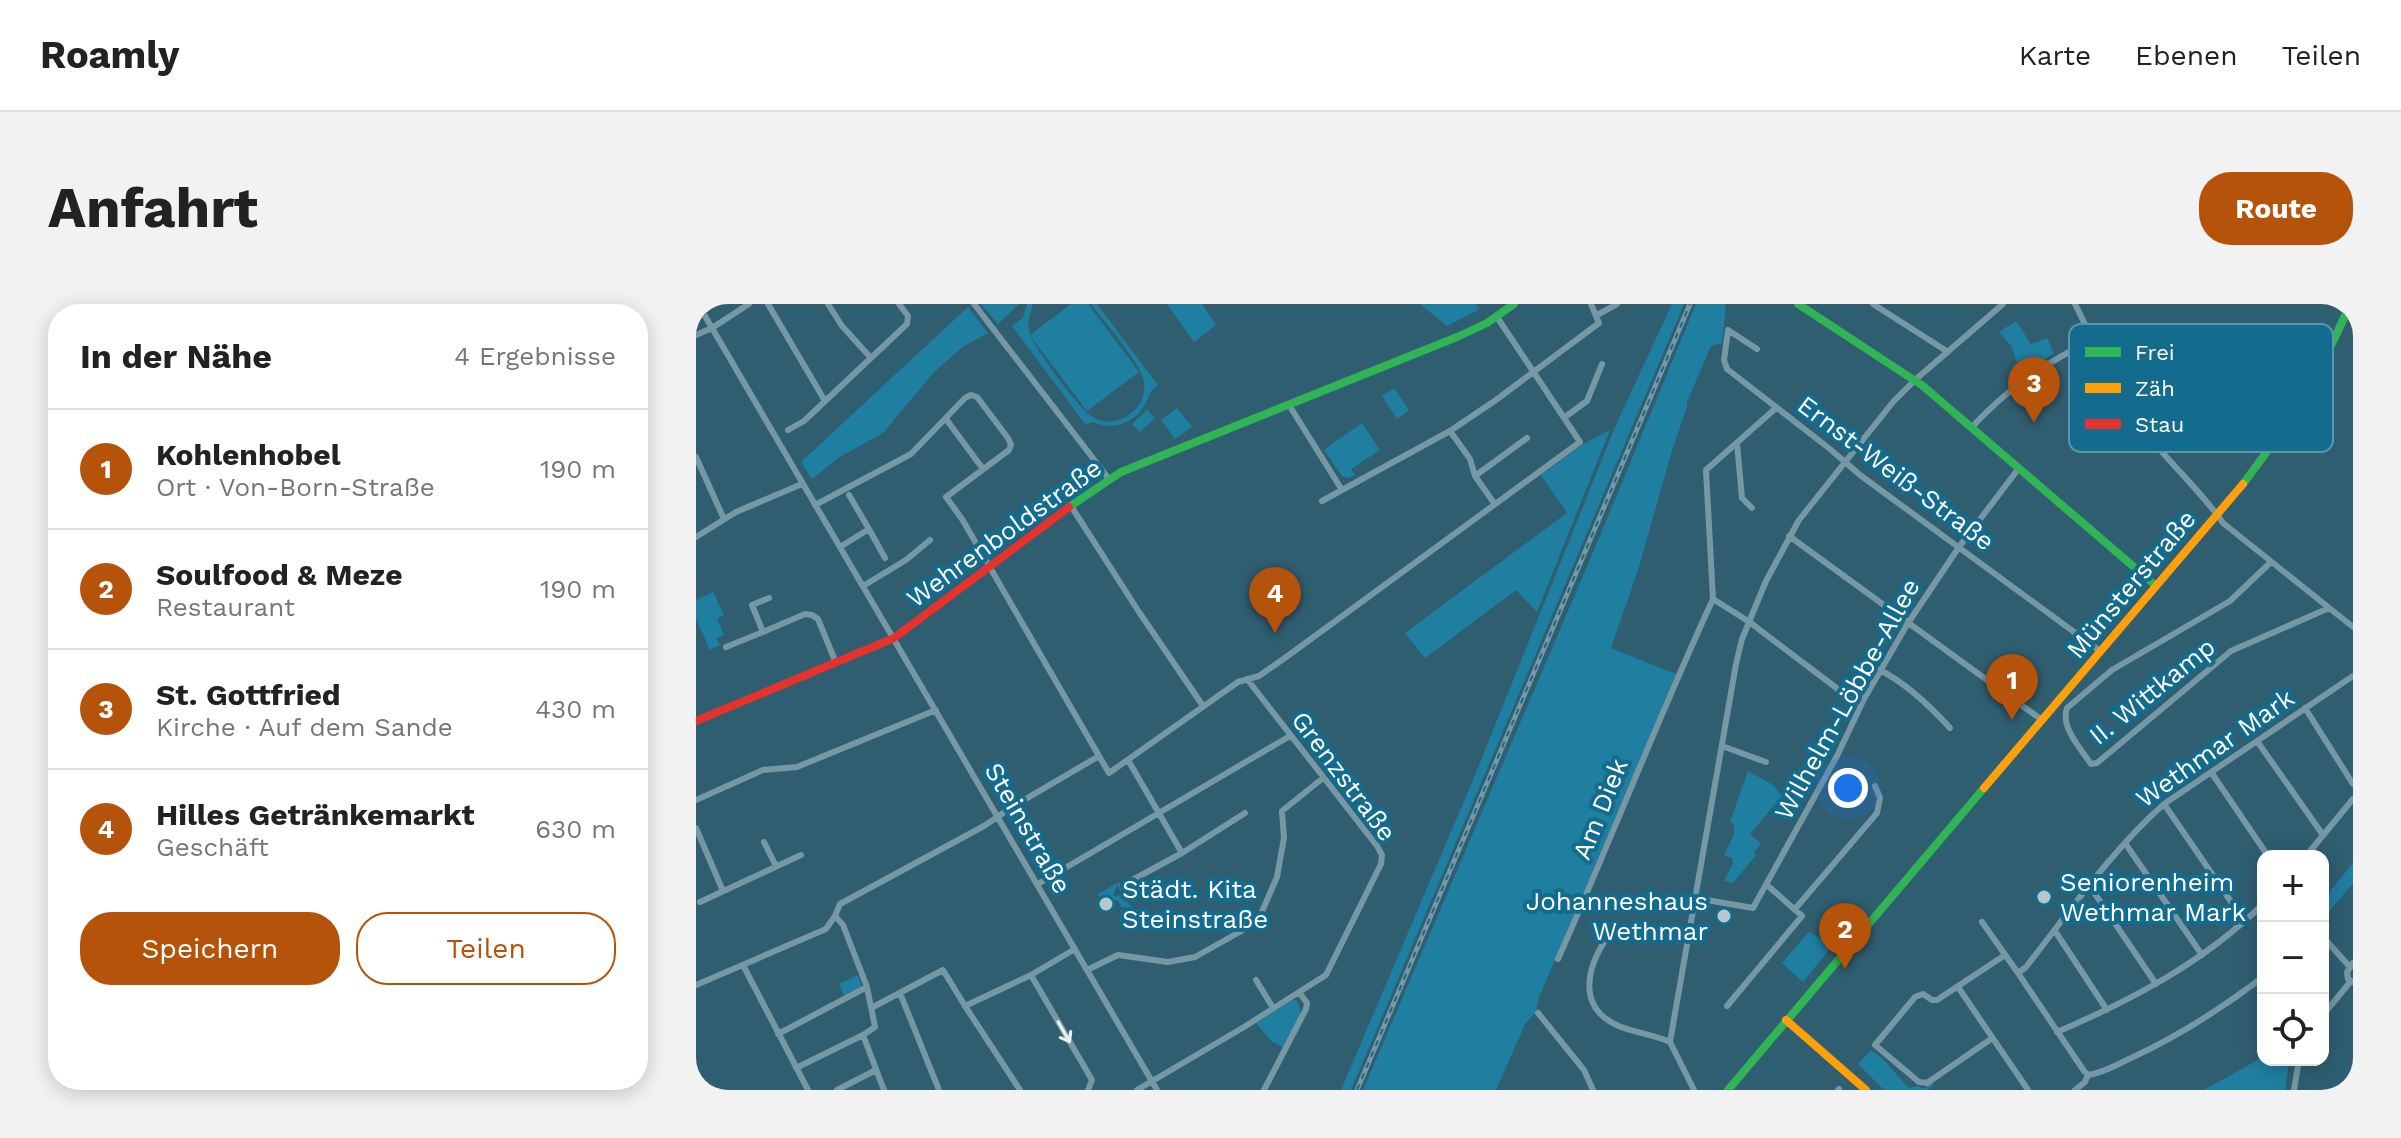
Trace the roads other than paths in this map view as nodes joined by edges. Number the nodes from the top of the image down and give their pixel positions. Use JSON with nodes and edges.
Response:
{"nodes":[{"id":1,"x":698,"y":304,"type":"edge"},
{"id":2,"x":749,"y":304,"type":"edge"},
{"id":3,"x":768,"y":304,"type":"edge"},
{"id":4,"x":828,"y":304,"type":"edge"},
{"id":5,"x":899,"y":304,"type":"edge"},
{"id":6,"x":974,"y":304,"type":"edge"},
{"id":7,"x":1514,"y":304,"type":"edge"},
{"id":8,"x":1591,"y":304,"type":"edge"},
{"id":9,"x":1617,"y":304,"type":"edge"},
{"id":10,"x":1798,"y":304,"type":"edge"},
{"id":11,"x":1873,"y":304,"type":"edge"},
{"id":12,"x":2004,"y":304,"type":"edge"},
{"id":13,"x":2075,"y":304,"type":"edge"},
{"id":14,"x":2350,"y":304,"type":"edge"},
{"id":15,"x":1597,"y":315,"type":"junction"},
{"id":16,"x":1497,"y":317,"type":"junction"},
{"id":17,"x":2085,"y":324,"type":"edge"},
{"id":18,"x":712,"y":328,"type":"junction"},
{"id":19,"x":696,"y":335,"type":"edge"},
{"id":20,"x":2333,"y":343,"type":"edge"},
{"id":21,"x":1757,"y":349,"type":"dead end"},
{"id":22,"x":2069,"y":351,"type":"edge"},
{"id":23,"x":1948,"y":352,"type":"junction"},
{"id":24,"x":871,"y":358,"type":"junction"},
{"id":25,"x":1602,"y":364,"type":"dead end"},
{"id":26,"x":1533,"y":372,"type":"junction"},
{"id":27,"x":1915,"y":380,"type":"junction"},
{"id":28,"x":825,"y":401,"type":"junction"},
{"id":29,"x":1289,"y":405,"type":"junction"},
{"id":30,"x":1776,"y":408,"type":"junction"},
{"id":31,"x":1565,"y":417,"type":"junction"},
{"id":32,"x":946,"y":419,"type":"junction"},
{"id":33,"x":1971,"y":428,"type":"junction"},
{"id":34,"x":788,"y":430,"type":"dead end"},
{"id":35,"x":1450,"y":431,"type":"junction"},
{"id":36,"x":1527,"y":438,"type":"dead end"},
{"id":37,"x":1737,"y":443,"type":"junction"},
{"id":38,"x":2163,"y":452,"type":"edge"},
{"id":39,"x":2266,"y":452,"type":"edge"},
{"id":40,"x":696,"y":457,"type":"edge"},
{"id":41,"x":1846,"y":463,"type":"junction"},
{"id":42,"x":2019,"y":468,"type":"junction"},
{"id":43,"x":983,"y":469,"type":"junction"},
{"id":44,"x":1475,"y":476,"type":"junction"},
{"id":45,"x":1109,"y":479,"type":"junction"},
{"id":46,"x":802,"y":484,"type":"junction"},
{"id":47,"x":1342,"y":490,"type":"junction"},
{"id":48,"x":849,"y":495,"type":"dead end"},
{"id":49,"x":1322,"y":501,"type":"dead end"},
{"id":50,"x":1494,"y":503,"type":"junction"},
{"id":51,"x":815,"y":505,"type":"junction"},
{"id":52,"x":1071,"y":506,"type":"junction"},
{"id":53,"x":1752,"y":508,"type":"dead end"},
{"id":54,"x":2217,"y":514,"type":"junction"},
{"id":55,"x":724,"y":519,"type":"junction"},
{"id":56,"x":869,"y":529,"type":"junction"},
{"id":57,"x":1789,"y":536,"type":"junction"},
{"id":58,"x":696,"y":537,"type":"edge"},
{"id":59,"x":930,"y":540,"type":"dead end"},
{"id":60,"x":840,"y":547,"type":"junction"},
{"id":61,"x":1959,"y":547,"type":"junction"},
{"id":62,"x":885,"y":558,"type":"dead end"},
{"id":63,"x":2271,"y":562,"type":"junction"},
{"id":64,"x":989,"y":567,"type":"junction"},
{"id":65,"x":2155,"y":585,"type":"junction"},
{"id":66,"x":863,"y":586,"type":"junction"},
{"id":67,"x":769,"y":598,"type":"dead end"},
{"id":68,"x":1713,"y":599,"type":"junction"},
{"id":69,"x":2329,"y":608,"type":"junction"},
{"id":70,"x":1748,"y":621,"type":"junction"},
{"id":71,"x":1908,"y":623,"type":"junction"},
{"id":72,"x":2353,"y":627,"type":"edge"},
{"id":73,"x":763,"y":632,"type":"junction"},
{"id":74,"x":894,"y":638,"type":"junction"},
{"id":75,"x":726,"y":647,"type":"dead end"},
{"id":76,"x":2100,"y":651,"type":"junction"},
{"id":77,"x":836,"y":663,"type":"junction"},
{"id":78,"x":1880,"y":670,"type":"junction"},
{"id":79,"x":2350,"y":678,"type":"edge"},
{"id":80,"x":1247,"y":679,"type":"junction"},
{"id":81,"x":2353,"y":688,"type":"edge"},
{"id":82,"x":1851,"y":699,"type":"dead end"},
{"id":83,"x":1203,"y":706,"type":"junction"},
{"id":84,"x":2305,"y":708,"type":"junction"},
{"id":85,"x":936,"y":710,"type":"junction"},
{"id":86,"x":2042,"y":720,"type":"junction"},
{"id":87,"x":696,"y":721,"type":"edge"},
{"id":88,"x":1950,"y":728,"type":"dead end"},
{"id":89,"x":1290,"y":736,"type":"junction"},
{"id":90,"x":2257,"y":741,"type":"junction"},
{"id":91,"x":1722,"y":746,"type":"junction"},
{"id":92,"x":1099,"y":756,"type":"junction"},
{"id":93,"x":1128,"y":760,"type":"junction"},
{"id":94,"x":1766,"y":762,"type":"dead end"},
{"id":95,"x":2211,"y":772,"type":"junction"},
{"id":96,"x":1323,"y":778,"type":"junction"},
{"id":97,"x":2353,"y":784,"type":"edge"},
{"id":98,"x":1875,"y":786,"type":"dead end"},
{"id":99,"x":2353,"y":799,"type":"edge"},
{"id":100,"x":696,"y":800,"type":"edge"},
{"id":101,"x":2164,"y":804,"type":"junction"},
{"id":102,"x":1159,"y":813,"type":"junction"},
{"id":103,"x":1245,"y":813,"type":"dead end"},
{"id":104,"x":998,"y":817,"type":"junction"},
{"id":105,"x":696,"y":828,"type":"edge"},
{"id":106,"x":2323,"y":835,"type":"junction"},
{"id":107,"x":764,"y":842,"type":"dead end"},
{"id":108,"x":2125,"y":843,"type":"junction"},
{"id":109,"x":2264,"y":850,"type":"edge"},
{"id":110,"x":2311,"y":850,"type":"edge"},
{"id":111,"x":1182,"y":853,"type":"junction"},
{"id":112,"x":801,"y":855,"type":"dead end"},
{"id":113,"x":776,"y":866,"type":"junction"},
{"id":114,"x":1038,"y":884,"type":"junction"},
{"id":115,"x":1125,"y":884,"type":"dead end"},
{"id":116,"x":1767,"y":885,"type":"junction"},
{"id":117,"x":2089,"y":885,"type":"junction"},
{"id":118,"x":723,"y":891,"type":"junction"},
{"id":119,"x":1695,"y":898,"type":"junction"},
{"id":120,"x":700,"y":902,"type":"dead end"},
{"id":121,"x":1795,"y":909,"type":"junction"},
{"id":122,"x":2257,"y":910,"type":"edge"},
{"id":123,"x":835,"y":916,"type":"junction"},
{"id":124,"x":1982,"y":922,"type":"dead end"},
{"id":125,"x":2245,"y":922,"type":"junction"},
{"id":126,"x":2055,"y":931,"type":"junction"},
{"id":127,"x":1608,"y":936,"type":"dead end"},
{"id":128,"x":2329,"y":943,"type":"edge"},
{"id":129,"x":1075,"y":949,"type":"junction"},
{"id":130,"x":2005,"y":955,"type":"junction"},
{"id":131,"x":2202,"y":955,"type":"junction"},
{"id":132,"x":1558,"y":959,"type":"dead end"},
{"id":133,"x":2351,"y":964,"type":"edge"},
{"id":134,"x":743,"y":965,"type":"junction"},
{"id":135,"x":1087,"y":970,"type":"junction"},
{"id":136,"x":2018,"y":973,"type":"junction"},
{"id":137,"x":1031,"y":975,"type":"junction"},
{"id":138,"x":1256,"y":980,"type":"dead end"},
{"id":139,"x":2257,"y":982,"type":"edge"},
{"id":140,"x":2352,"y":982,"type":"edge"},
{"id":141,"x":2156,"y":984,"type":"junction"},
{"id":142,"x":696,"y":985,"type":"edge"},
{"id":143,"x":867,"y":987,"type":"junction"},
{"id":144,"x":1958,"y":987,"type":"junction"},
{"id":145,"x":1299,"y":992,"type":"junction"},
{"id":146,"x":900,"y":993,"type":"junction"},
{"id":147,"x":965,"y":1006,"type":"junction"},
{"id":148,"x":1727,"y":1006,"type":"dead end"},
{"id":149,"x":873,"y":1007,"type":"junction"},
{"id":150,"x":1273,"y":1008,"type":"junction"},
{"id":151,"x":2329,"y":1008,"type":"edge"},
{"id":152,"x":2107,"y":1010,"type":"junction"},
{"id":153,"x":1538,"y":1013,"type":"dead end"},
{"id":154,"x":1786,"y":1020,"type":"junction"},
{"id":155,"x":2057,"y":1032,"type":"junction"},
{"id":156,"x":778,"y":1034,"type":"junction"},
{"id":157,"x":863,"y":1035,"type":"junction"},
{"id":158,"x":1991,"y":1039,"type":"junction"},
{"id":159,"x":1670,"y":1042,"type":"junction"},
{"id":160,"x":2298,"y":1066,"type":"edge"},
{"id":161,"x":796,"y":1068,"type":"junction"},
{"id":162,"x":876,"y":1070,"type":"junction"},
{"id":163,"x":2088,"y":1075,"type":"junction"},
{"id":164,"x":1152,"y":1082,"type":"junction"},
{"id":165,"x":808,"y":1090,"type":"edge"},
{"id":166,"x":837,"y":1090,"type":"edge"},
{"id":167,"x":884,"y":1090,"type":"edge"},
{"id":168,"x":939,"y":1090,"type":"edge"},
{"id":169,"x":1020,"y":1090,"type":"edge"},
{"id":170,"x":1088,"y":1090,"type":"edge"},
{"id":171,"x":1137,"y":1090,"type":"edge"},
{"id":172,"x":1157,"y":1090,"type":"edge"},
{"id":173,"x":1264,"y":1090,"type":"edge"},
{"id":174,"x":1593,"y":1090,"type":"edge"},
{"id":175,"x":1694,"y":1090,"type":"edge"},
{"id":176,"x":1728,"y":1090,"type":"edge"},
{"id":177,"x":1866,"y":1090,"type":"edge"},
{"id":178,"x":2028,"y":1090,"type":"edge"},
{"id":179,"x":2075,"y":1090,"type":"edge"},
{"id":180,"x":2294,"y":1090,"type":"edge"}],
"edges":[{"from":1,"to":18,"type":"street","name":"Steinstraße"},
{"from":2,"to":18,"type":"street"},
{"from":3,"to":28,"type":"street"},
{"from":4,"to":24,"type":"street"},
{"from":5,"to":24,"type":"street"},
{"from":6,"to":45,"type":"street"},
{"from":7,"to":16,"type":"street","name":"Wehrenboldstraße"},
{"from":8,"to":15,"type":"street"},
{"from":9,"to":15,"type":"street"},
{"from":10,"to":27,"type":"street"},
{"from":11,"to":23,"type":"street"},
{"from":12,"to":23,"type":"street"},
{"from":13,"to":17,"type":"street"},
{"from":14,"to":20,"type":"street","name":"Münsterstraße"},
{"from":15,"to":26,"type":"street"},
{"from":16,"to":26,"type":"street"},
{"from":16,"to":29,"type":"street","name":"Wehrenboldstraße"},
{"from":18,"to":19,"type":"street"},
{"from":18,"to":46,"type":"street","name":"Steinstraße"},
{"from":21,"to":30,"type":"street","name":"Ernst-Weiß-Straße"},
{"from":22,"to":33,"type":"street"},
{"from":23,"to":27,"type":"street"},
{"from":24,"to":28,"type":"street"},
{"from":25,"to":31,"type":"street"},
{"from":26,"to":31,"type":"street"},
{"from":26,"to":35,"type":"street"},
{"from":27,"to":33,"type":"street"},
{"from":27,"to":41,"type":"street"},
{"from":28,"to":34,"type":"street"},
{"from":29,"to":45,"type":"street","name":"Wehrenboldstraße"},
{"from":29,"to":47,"type":"street"},
{"from":30,"to":37,"type":"street"},
{"from":30,"to":41,"type":"street","name":"Ernst-Weiß-Straße"},
{"from":31,"to":50,"type":"street"},
{"from":32,"to":43,"type":"street"},
{"from":32,"to":43,"type":"street"},
{"from":32,"to":51,"type":"street"},
{"from":33,"to":42,"type":"street"},
{"from":35,"to":44,"type":"street"},
{"from":35,"to":47,"type":"street"},
{"from":36,"to":44,"type":"street"},
{"from":37,"to":53,"type":"street"},
{"from":37,"to":68,"type":"street"},
{"from":38,"to":54,"type":"street"},
{"from":39,"to":54,"type":"street","name":"Münsterstraße"},
{"from":40,"to":55,"type":"street"},
{"from":41,"to":57,"type":"street"},
{"from":41,"to":61,"type":"street","name":"Ernst-Weiß-Straße"},
{"from":42,"to":61,"type":"street","name":"Wilhelm-Löbbe-Allee"},
{"from":42,"to":65,"type":"street"},
{"from":43,"to":64,"type":"street"},
{"from":44,"to":50,"type":"street"},
{"from":45,"to":52,"type":"street","name":"Wehrenboldstraße"},
{"from":46,"to":51,"type":"street","name":"Steinstraße"},
{"from":46,"to":55,"type":"street"},
{"from":47,"to":49,"type":"street"},
{"from":48,"to":56,"type":"street"},
{"from":50,"to":80,"type":"street"},
{"from":51,"to":60,"type":"street","name":"Steinstraße"},
{"from":52,"to":64,"type":"street","name":"Wehrenboldstraße"},
{"from":52,"to":83,"type":"street"},
{"from":54,"to":63,"type":"street"},
{"from":54,"to":65,"type":"street","name":"Münsterstraße"},
{"from":55,"to":58,"type":"street"},
{"from":56,"to":60,"type":"street"},
{"from":56,"to":62,"type":"street"},
{"from":57,"to":70,"type":"street"},
{"from":57,"to":71,"type":"street"},
{"from":59,"to":66,"type":"street"},
{"from":60,"to":66,"type":"street","name":"Steinstraße"},
{"from":61,"to":71,"type":"street","name":"Wilhelm-Löbbe-Allee"},
{"from":61,"to":76,"type":"street","name":"Ernst-Weiß-Straße"},
{"from":63,"to":69,"type":"street"},
{"from":63,"to":69,"type":"street","name":"II. Wittkamp"},
{"from":64,"to":74,"type":"street","name":"Wehrenboldstraße"},
{"from":64,"to":92,"type":"street"},
{"from":65,"to":76,"type":"street","name":"Münsterstraße"},
{"from":66,"to":74,"type":"street","name":"Steinstraße"},
{"from":67,"to":73,"type":"street"},
{"from":68,"to":70,"type":"street"},
{"from":68,"to":132,"type":"street","name":"Am Diek"},
{"from":69,"to":72,"type":"street"},
{"from":70,"to":82,"type":"street"},
{"from":70,"to":91,"type":"street"},
{"from":71,"to":78,"type":"street","name":"Wilhelm-Löbbe-Allee"},
{"from":71,"to":86,"type":"street"},
{"from":73,"to":75,"type":"street"},
{"from":73,"to":77,"type":"street"},
{"from":74,"to":77,"type":"street","name":"Wehrenboldstraße"},
{"from":74,"to":85,"type":"street","name":"Steinstraße"},
{"from":76,"to":86,"type":"street","name":"Münsterstraße"},
{"from":77,"to":87,"type":"street","name":"Wehrenboldstraße"},
{"from":78,"to":88,"type":"street"},
{"from":78,"to":116,"type":"street","name":"Wilhelm-Löbbe-Allee"},
{"from":79,"to":81,"type":"street"},
{"from":79,"to":84,"type":"street","name":"Wethmar Mark"},
{"from":80,"to":83,"type":"street"},
{"from":80,"to":89,"type":"street","name":"Grenzstraße"},
{"from":83,"to":93,"type":"street"},
{"from":84,"to":90,"type":"street","name":"Wethmar Mark"},
{"from":84,"to":97,"type":"street"},
{"from":85,"to":100,"type":"street"},
{"from":85,"to":104,"type":"street","name":"Steinstraße"},
{"from":86,"to":154,"type":"street","name":"Münsterstraße"},
{"from":89,"to":96,"type":"street","name":"Grenzstraße"},
{"from":89,"to":102,"type":"street"},
{"from":90,"to":95,"type":"street","name":"Wethmar Mark"},
{"from":90,"to":106,"type":"street"},
{"from":91,"to":94,"type":"street"},
{"from":91,"to":119,"type":"street"},
{"from":92,"to":93,"type":"street"},
{"from":92,"to":104,"type":"street"},
{"from":93,"to":102,"type":"street"},
{"from":95,"to":101,"type":"street","name":"Wethmar Mark"},
{"from":95,"to":109,"type":"street"},
{"from":96,"to":135,"type":"street"},
{"from":96,"to":145,"type":"street","name":"Grenzstraße"},
{"from":98,"to":121,"type":"street"},
{"from":99,"to":106,"type":"street"},
{"from":101,"to":108,"type":"street","name":"Wethmar Mark"},
{"from":101,"to":125,"type":"street"},
{"from":102,"to":111,"type":"street"},
{"from":102,"to":114,"type":"street"},
{"from":103,"to":111,"type":"street"},
{"from":104,"to":114,"type":"street","name":"Steinstraße"},
{"from":104,"to":123,"type":"street"},
{"from":105,"to":118,"type":"street"},
{"from":106,"to":110,"type":"street"},
{"from":107,"to":113,"type":"street"},
{"from":108,"to":117,"type":"street","name":"Wethmar Mark"},
{"from":108,"to":131,"type":"street"},
{"from":111,"to":115,"type":"street"},
{"from":112,"to":113,"type":"street"},
{"from":113,"to":118,"type":"street"},
{"from":114,"to":129,"type":"street","name":"Steinstraße"},
{"from":116,"to":119,"type":"street","name":"Wilhelm-Löbbe-Allee"},
{"from":116,"to":121,"type":"street"},
{"from":117,"to":126,"type":"street","name":"Wethmar Mark"},
{"from":117,"to":141,"type":"street"},
{"from":118,"to":120,"type":"street"},
{"from":119,"to":159,"type":"street"},
{"from":121,"to":148,"type":"street"},
{"from":122,"to":125,"type":"street"},
{"from":123,"to":134,"type":"street"},
{"from":123,"to":143,"type":"street"},
{"from":124,"to":130,"type":"street"},
{"from":125,"to":131,"type":"street"},
{"from":126,"to":136,"type":"street","name":"Wethmar Mark"},
{"from":126,"to":152,"type":"street"},
{"from":127,"to":159,"type":"street"},
{"from":128,"to":133,"type":"street"},
{"from":129,"to":135,"type":"street","name":"Steinstraße"},
{"from":129,"to":137,"type":"street"},
{"from":130,"to":136,"type":"street"},
{"from":130,"to":144,"type":"street"},
{"from":131,"to":141,"type":"street"},
{"from":133,"to":140,"type":"street"},
{"from":134,"to":142,"type":"street"},
{"from":134,"to":156,"type":"street"},
{"from":135,"to":164,"type":"street","name":"Steinstraße"},
{"from":136,"to":155,"type":"street"},
{"from":137,"to":147,"type":"street"},
{"from":137,"to":170,"type":"street","one_way":true},
{"from":138,"to":150,"type":"street"},
{"from":139,"to":163,"type":"street"},
{"from":140,"to":151,"type":"street"},
{"from":141,"to":152,"type":"street"},
{"from":143,"to":149,"type":"street"},
{"from":143,"to":156,"type":"street"},
{"from":144,"to":158,"type":"street"},
{"from":144,"to":158,"type":"street"},
{"from":145,"to":150,"type":"street","name":"Grenzstraße"},
{"from":145,"to":173,"type":"street"},
{"from":146,"to":147,"type":"street"},
{"from":146,"to":149,"type":"street"},
{"from":146,"to":168,"type":"street"},
{"from":147,"to":169,"type":"street"},
{"from":149,"to":157,"type":"street"},
{"from":150,"to":164,"type":"street","name":"Grenzstraße"},
{"from":152,"to":155,"type":"street"},
{"from":153,"to":174,"type":"street"},
{"from":154,"to":176,"type":"street","name":"Münsterstraße"},
{"from":154,"to":177,"type":"street"},
{"from":155,"to":163,"type":"street"},
{"from":156,"to":161,"type":"street"},
{"from":157,"to":161,"type":"street"},
{"from":157,"to":162,"type":"street"},
{"from":158,"to":178,"type":"street"},
{"from":159,"to":175,"type":"street"},
{"from":160,"to":180,"type":"street"},
{"from":161,"to":165,"type":"street"},
{"from":162,"to":166,"type":"street"},
{"from":162,"to":167,"type":"street"},
{"from":163,"to":179,"type":"street"},
{"from":164,"to":171,"type":"street","name":"Grenzstraße"},
{"from":164,"to":172,"type":"street","name":"Steinstraße"}]}
